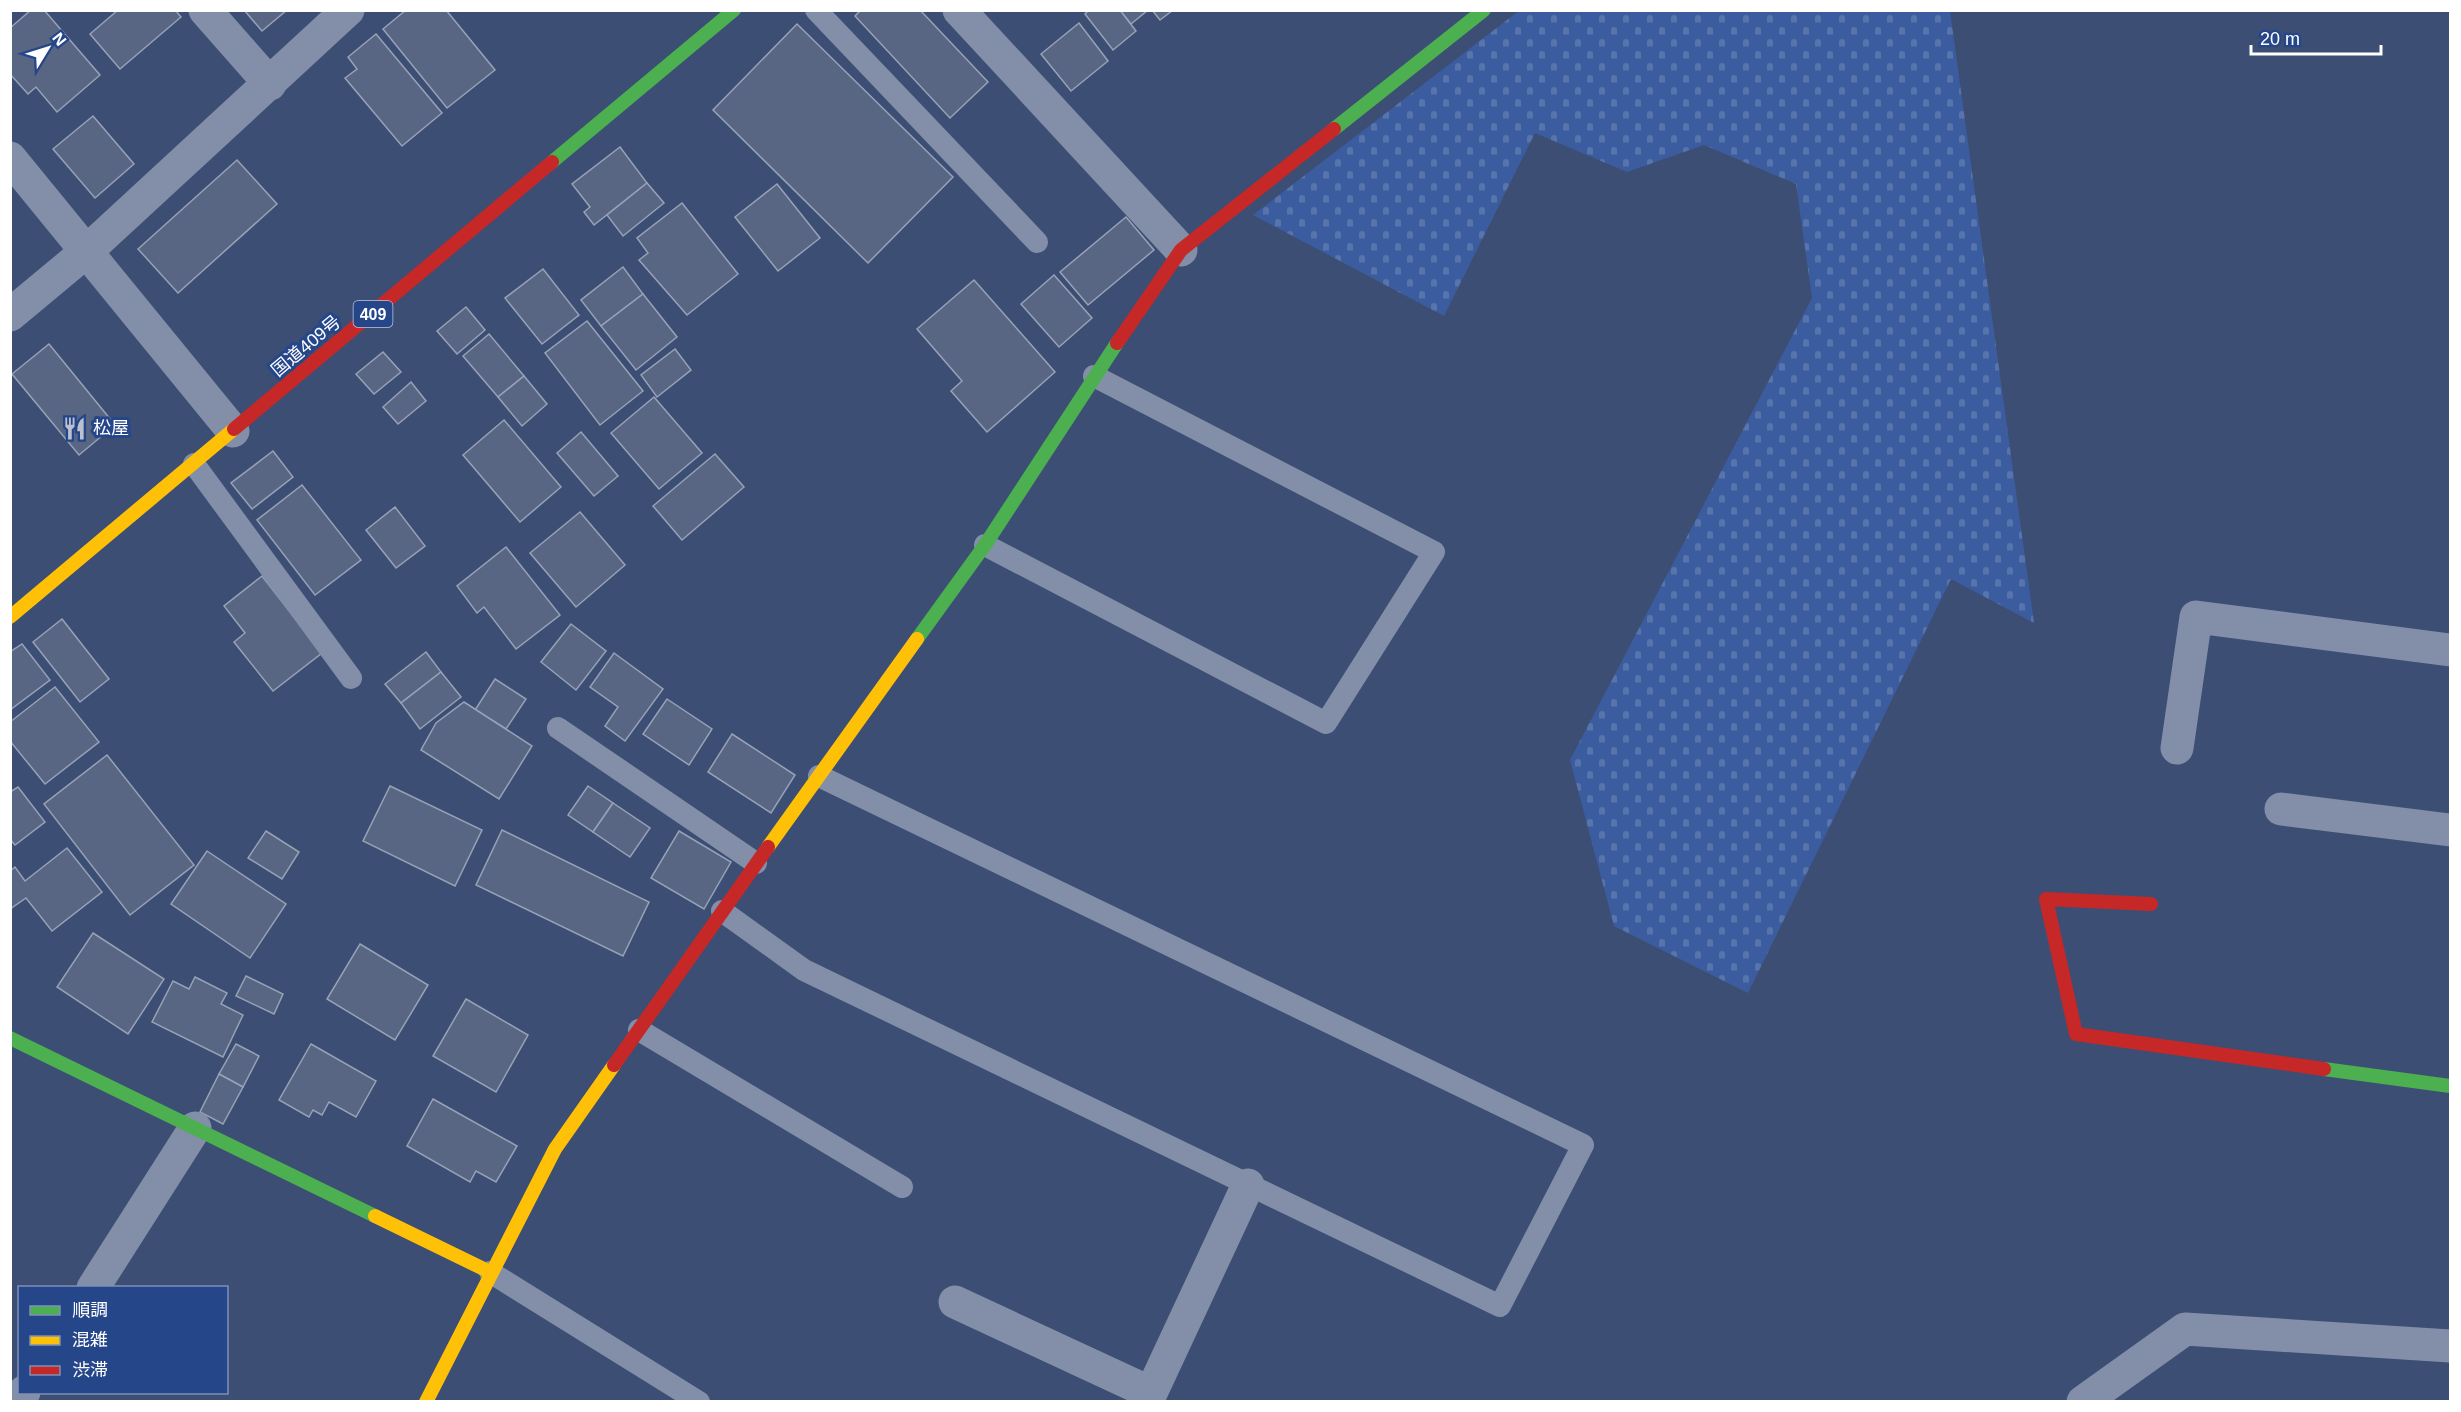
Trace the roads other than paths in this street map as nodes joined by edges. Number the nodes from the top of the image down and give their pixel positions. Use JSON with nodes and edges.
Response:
{"nodes":[{"id":1,"x":205,"y":10,"type":"edge"},
{"id":2,"x":348,"y":10,"type":"edge"},
{"id":3,"x":734,"y":10,"type":"edge"},
{"id":4,"x":816,"y":10,"type":"edge"},
{"id":5,"x":959,"y":10,"type":"edge"},
{"id":6,"x":1484,"y":10,"type":"edge"},
{"id":7,"x":270,"y":84,"type":"junction"},
{"id":8,"x":10,"y":158,"type":"edge"},
{"id":9,"x":1037,"y":242,"type":"dead end"},
{"id":10,"x":88,"y":250,"type":"junction"},
{"id":11,"x":1181,"y":250,"type":"junction"},
{"id":12,"x":10,"y":315,"type":"edge"},
{"id":13,"x":1094,"y":376,"type":"junction"},
{"id":14,"x":233,"y":431,"type":"junction"},
{"id":15,"x":194,"y":464,"type":"junction"},
{"id":16,"x":985,"y":545,"type":"junction"},
{"id":17,"x":10,"y":617,"type":"edge"},
{"id":18,"x":2451,"y":650,"type":"edge"},
{"id":19,"x":351,"y":678,"type":"dead end"},
{"id":20,"x":558,"y":728,"type":"dead end"},
{"id":21,"x":2177,"y":748,"type":"dead end"},
{"id":22,"x":819,"y":776,"type":"junction"},
{"id":23,"x":2281,"y":809,"type":"dead end"},
{"id":24,"x":2451,"y":830,"type":"edge"},
{"id":25,"x":756,"y":863,"type":"junction"},
{"id":26,"x":2151,"y":904,"type":"dead end"},
{"id":27,"x":722,"y":911,"type":"junction"},
{"id":28,"x":639,"y":1030,"type":"junction"},
{"id":29,"x":10,"y":1038,"type":"edge"},
{"id":30,"x":2451,"y":1086,"type":"edge"},
{"id":31,"x":195,"y":1128,"type":"junction"},
{"id":32,"x":1248,"y":1185,"type":"junction"},
{"id":33,"x":902,"y":1187,"type":"dead end"},
{"id":34,"x":490,"y":1272,"type":"junction"},
{"id":35,"x":94,"y":1286,"type":"edge"},
{"id":36,"x":955,"y":1302,"type":"dead end"},
{"id":37,"x":2451,"y":1346,"type":"edge"},
{"id":38,"x":426,"y":1401,"type":"edge"},
{"id":39,"x":699,"y":1401,"type":"edge"},
{"id":40,"x":2083,"y":1401,"type":"edge"}],
"edges":[{"from":1,"to":7,"type":"street"},
{"from":2,"to":7,"type":"street"},
{"from":3,"to":14,"type":"main road","name":"国道409号","number":"409"},
{"from":4,"to":9,"type":"lane"},
{"from":5,"to":11,"type":"street"},
{"from":6,"to":11,"type":"main road"},
{"from":7,"to":10,"type":"street"},
{"from":8,"to":10,"type":"street"},
{"from":10,"to":12,"type":"street"},
{"from":10,"to":14,"type":"street"},
{"from":11,"to":13,"type":"main road"},
{"from":13,"to":16,"type":"main road"},
{"from":13,"to":16,"type":"lane"},
{"from":14,"to":15,"type":"main road","name":"国道409号","number":"409"},
{"from":15,"to":17,"type":"main road","name":"国道409号","number":"409"},
{"from":15,"to":19,"type":"lane"},
{"from":16,"to":22,"type":"main road"},
{"from":18,"to":21,"type":"street"},
{"from":20,"to":25,"type":"lane"},
{"from":22,"to":25,"type":"main road"},
{"from":22,"to":32,"type":"lane"},
{"from":23,"to":24,"type":"street"},
{"from":25,"to":27,"type":"main road"},
{"from":26,"to":30,"type":"main road"},
{"from":27,"to":28,"type":"main road"},
{"from":27,"to":32,"type":"lane"},
{"from":28,"to":33,"type":"lane"},
{"from":28,"to":34,"type":"main road"},
{"from":29,"to":31,"type":"main road"},
{"from":31,"to":34,"type":"main road"},
{"from":31,"to":35,"type":"street"},
{"from":32,"to":36,"type":"street"},
{"from":34,"to":38,"type":"main road"},
{"from":34,"to":39,"type":"lane"},
{"from":37,"to":40,"type":"street"}]}
